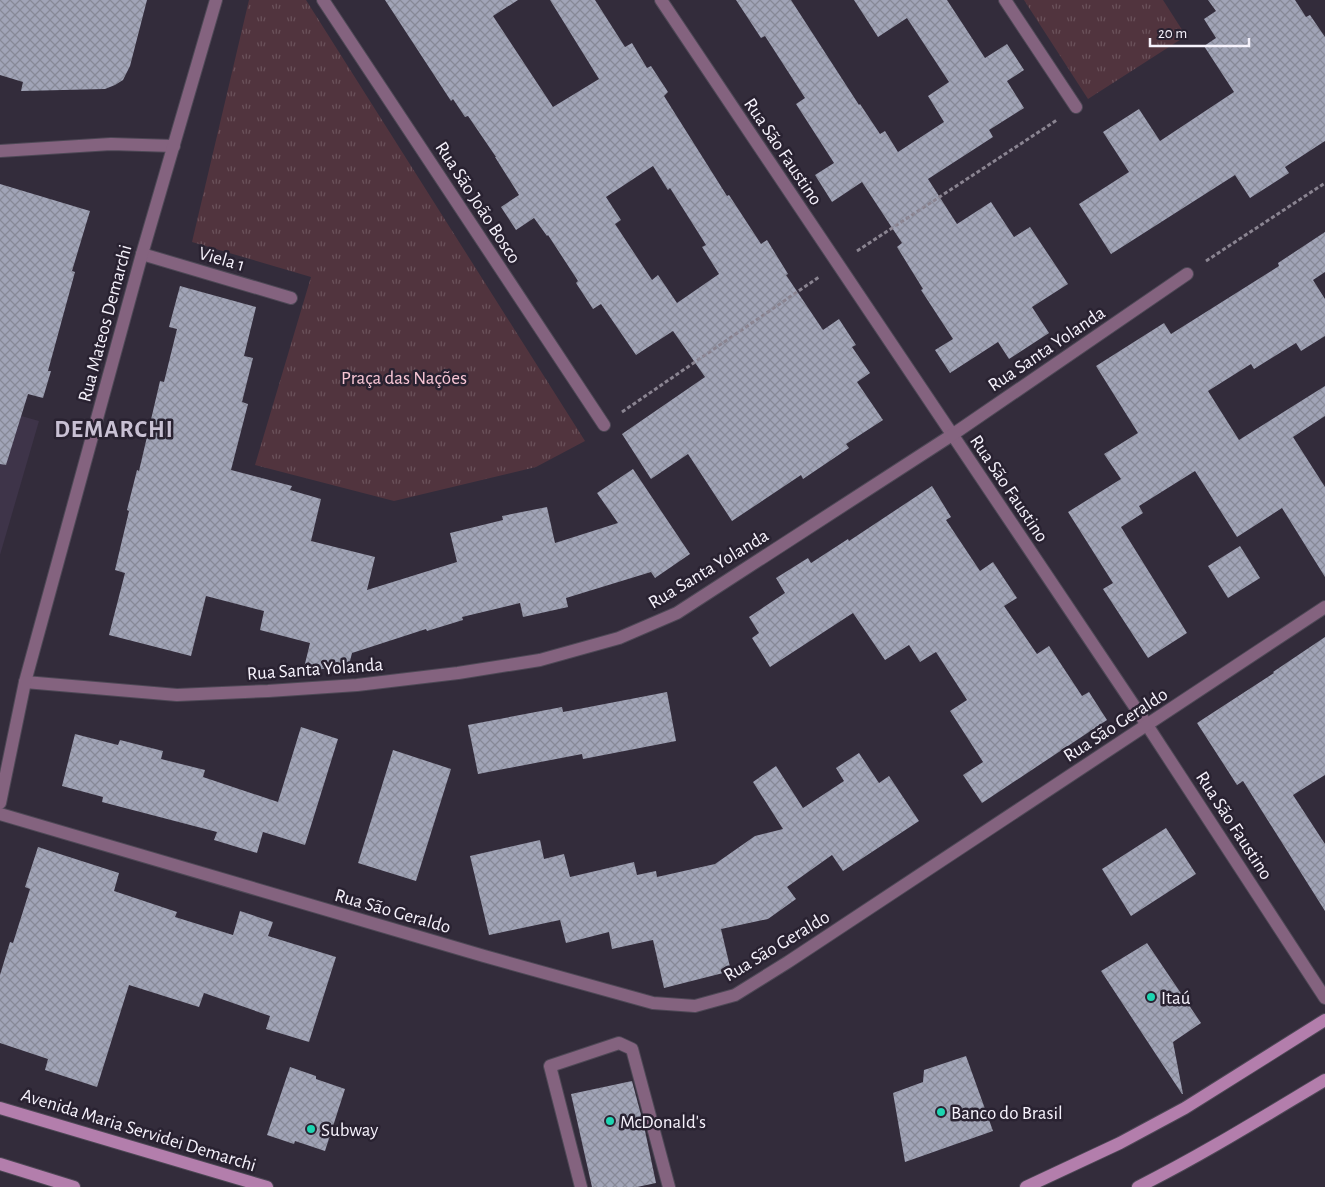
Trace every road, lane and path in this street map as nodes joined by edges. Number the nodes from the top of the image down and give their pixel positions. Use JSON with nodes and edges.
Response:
{"nodes":[{"id":1,"x":216,"y":0,"type":"edge"},
{"id":2,"x":323,"y":0,"type":"edge"},
{"id":3,"x":661,"y":0,"type":"edge"},
{"id":4,"x":1005,"y":0,"type":"edge"},
{"id":5,"x":1076,"y":107,"type":"dead end"},
{"id":6,"x":174,"y":146,"type":"junction"},
{"id":7,"x":0,"y":151,"type":"edge"},
{"id":8,"x":1325,"y":183,"type":"edge"},
{"id":9,"x":142,"y":254,"type":"junction"},
{"id":10,"x":1187,"y":274,"type":"joint"},
{"id":11,"x":291,"y":298,"type":"dead end"},
{"id":12,"x":604,"y":425,"type":"dead end"},
{"id":13,"x":952,"y":435,"type":"junction"},
{"id":14,"x":1325,"y":607,"type":"edge"},
{"id":15,"x":25,"y":682,"type":"junction"},
{"id":16,"x":1147,"y":726,"type":"junction"},
{"id":17,"x":0,"y":803,"type":"edge"},
{"id":18,"x":0,"y":814,"type":"edge"},
{"id":19,"x":1325,"y":998,"type":"edge"},
{"id":20,"x":1325,"y":1020,"type":"edge"},
{"id":21,"x":1325,"y":1080,"type":"edge"},
{"id":22,"x":0,"y":1108,"type":"edge"},
{"id":23,"x":0,"y":1164,"type":"edge"},
{"id":24,"x":74,"y":1187,"type":"edge"},
{"id":25,"x":267,"y":1187,"type":"edge"},
{"id":26,"x":581,"y":1187,"type":"edge"},
{"id":27,"x":669,"y":1187,"type":"edge"},
{"id":28,"x":1026,"y":1187,"type":"edge"},
{"id":29,"x":1138,"y":1187,"type":"edge"}],
"edges":[{"from":1,"to":6,"type":"street","name":"Rua Mateos Demarchi"},
{"from":2,"to":12,"type":"street","name":"Rua São João Bosco"},
{"from":3,"to":13,"type":"street","name":"Rua São Faustino"},
{"from":4,"to":5,"type":"street"},
{"from":6,"to":7,"type":"street"},
{"from":6,"to":9,"type":"street","name":"Rua Mateos Demarchi"},
{"from":8,"to":10,"type":"path"},
{"from":9,"to":11,"type":"street","name":"Viela 1"},
{"from":9,"to":15,"type":"street","name":"Rua Mateos Demarchi"},
{"from":10,"to":13,"type":"street","name":"Rua Santa Yolanda"},
{"from":13,"to":15,"type":"street","name":"Rua Santa Yolanda"},
{"from":13,"to":16,"type":"street","name":"Rua São Faustino"},
{"from":14,"to":16,"type":"street","name":"Rua São Geraldo"},
{"from":15,"to":17,"type":"street","name":"Rua Mateos Demarchi"},
{"from":16,"to":18,"type":"street","name":"Rua São Geraldo"},
{"from":16,"to":19,"type":"street","name":"Rua São Faustino"},
{"from":20,"to":28,"type":"main road"},
{"from":21,"to":29,"type":"main road"},
{"from":22,"to":25,"type":"main road","name":"Avenida Maria Servidei Demarchi"},
{"from":23,"to":24,"type":"main road"},
{"from":26,"to":27,"type":"street"}]}
